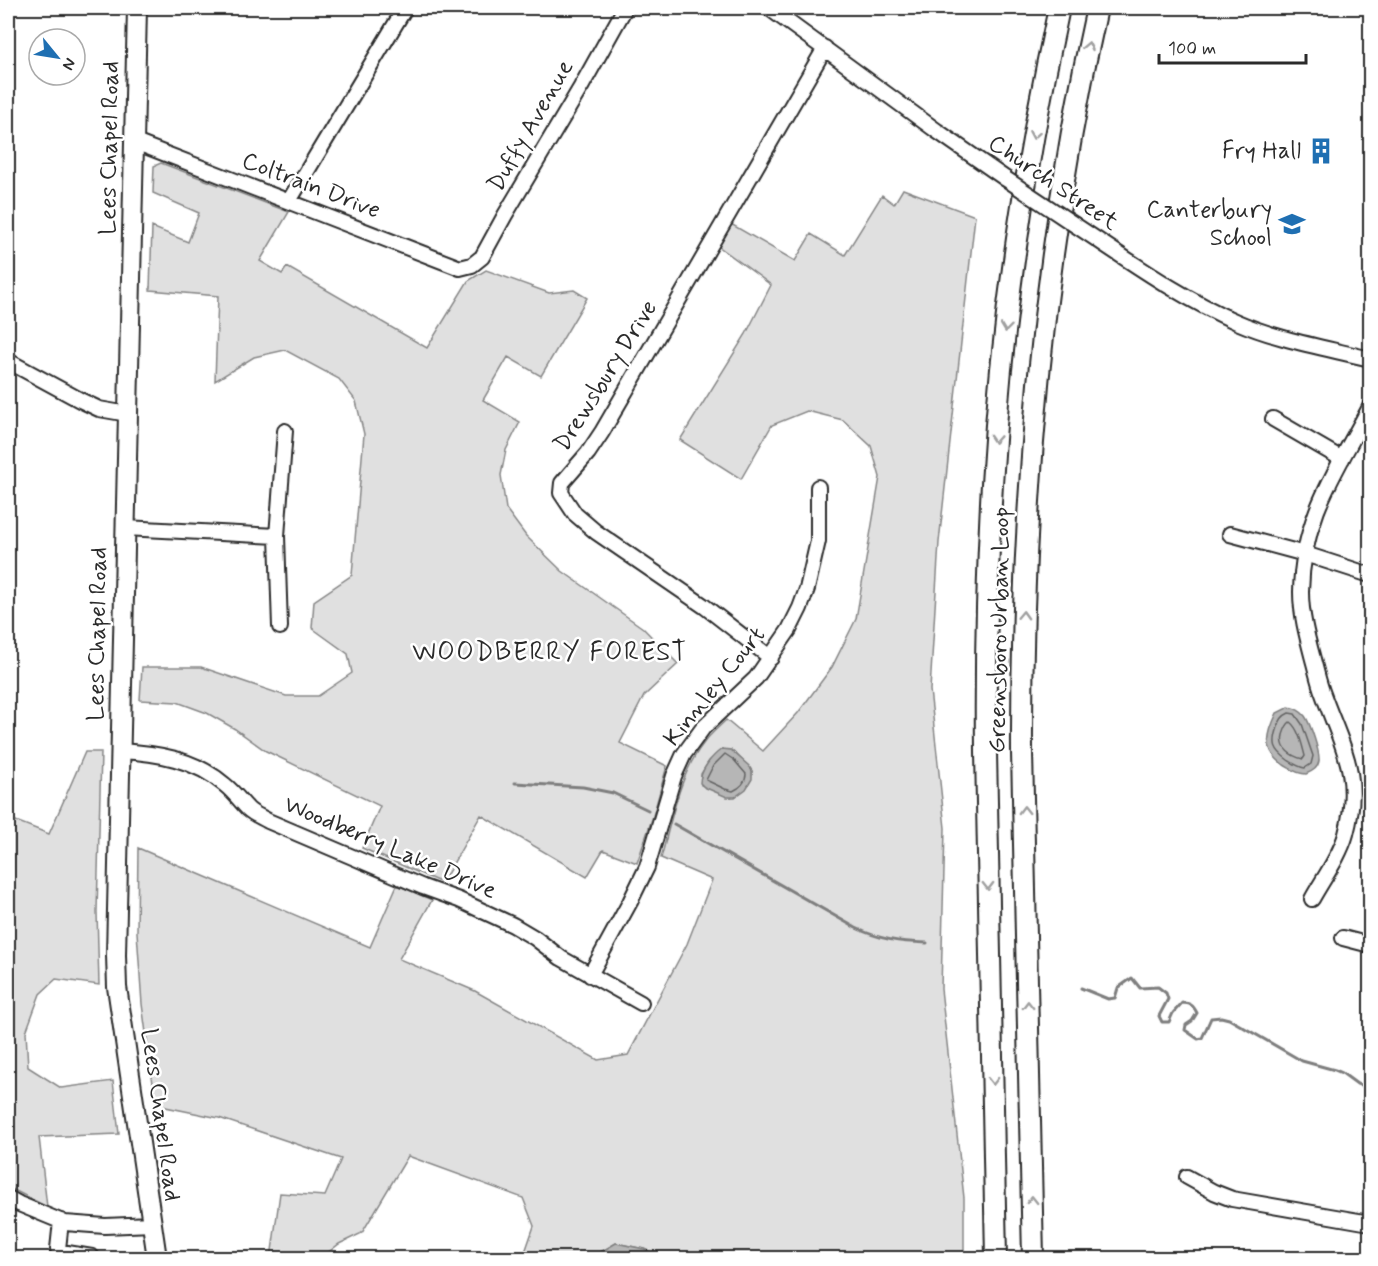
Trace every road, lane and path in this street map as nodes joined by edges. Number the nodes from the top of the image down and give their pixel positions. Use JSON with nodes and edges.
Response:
{"nodes":[{"id":1,"x":137,"y":8,"type":"edge"},
{"id":2,"x":405,"y":8,"type":"edge"},
{"id":3,"x":625,"y":8,"type":"edge"},
{"id":4,"x":769,"y":8,"type":"edge"},
{"id":5,"x":1053,"y":8,"type":"edge"},
{"id":6,"x":1059,"y":8,"type":"edge"},
{"id":7,"x":1096,"y":8,"type":"edge"},
{"id":8,"x":825,"y":48,"type":"junction"},
{"id":9,"x":1045,"y":78,"type":"junction"},
{"id":10,"x":135,"y":142,"type":"junction"},
{"id":11,"x":289,"y":201,"type":"junction"},
{"id":12,"x":472,"y":265,"type":"joint"},
{"id":13,"x":1366,"y":355,"type":"edge"},
{"id":14,"x":8,"y":362,"type":"edge"},
{"id":15,"x":1371,"y":407,"type":"edge"},
{"id":16,"x":128,"y":414,"type":"junction"},
{"id":17,"x":1273,"y":419,"type":"dead end"},
{"id":18,"x":285,"y":431,"type":"dead end"},
{"id":19,"x":1342,"y":459,"type":"junction"},
{"id":20,"x":818,"y":487,"type":"dead end"},
{"id":21,"x":125,"y":528,"type":"junction"},
{"id":22,"x":1230,"y":534,"type":"dead end"},
{"id":23,"x":277,"y":536,"type":"junction"},
{"id":24,"x":1305,"y":554,"type":"junction"},
{"id":25,"x":1371,"y":575,"type":"edge"},
{"id":26,"x":280,"y":627,"type":"dead end"},
{"id":27,"x":771,"y":658,"type":"junction"},
{"id":28,"x":119,"y":751,"type":"junction"},
{"id":29,"x":1312,"y":899,"type":"dead end"},
{"id":30,"x":1343,"y":938,"type":"dead end"},
{"id":31,"x":1371,"y":945,"type":"edge"},
{"id":32,"x":590,"y":975,"type":"junction"},
{"id":33,"x":641,"y":1003,"type":"dead end"},
{"id":34,"x":1187,"y":1178,"type":"dead end"},
{"id":35,"x":8,"y":1198,"type":"edge"},
{"id":36,"x":62,"y":1221,"type":"junction"},
{"id":37,"x":1371,"y":1223,"type":"edge"},
{"id":38,"x":152,"y":1224,"type":"junction"},
{"id":39,"x":92,"y":1257,"type":"dead end"},
{"id":40,"x":157,"y":1258,"type":"edge"},
{"id":41,"x":996,"y":1258,"type":"edge"},
{"id":42,"x":1033,"y":1258,"type":"edge"}],
"edges":[{"from":1,"to":10,"type":"main road","name":"Lees Chapel Road"},
{"from":2,"to":11,"type":"street"},
{"from":3,"to":12,"type":"street","name":"Duffy Avenue"},
{"from":4,"to":8,"type":"street","name":"Church Street"},
{"from":5,"to":9,"type":"highway"},
{"from":6,"to":9,"type":"highway","name":"Greensboro Urban Loop"},
{"from":42,"to":7,"type":"highway","name":"Greensboro Urban Loop","one_way":true},
{"from":8,"to":13,"type":"street","name":"Church Street","bridge":true},
{"from":8,"to":27,"type":"street","name":"Drewsbury Drive"},
{"from":9,"to":41,"type":"highway","name":"Greensboro Urban Loop","one_way":true},
{"from":10,"to":11,"type":"street","name":"Coltrain Drive"},
{"from":10,"to":16,"type":"main road","name":"Lees Chapel Road"},
{"from":11,"to":12,"type":"street","name":"Coltrain Drive"},
{"from":14,"to":16,"type":"street"},
{"from":15,"to":19,"type":"street"},
{"from":16,"to":21,"type":"main road","name":"Lees Chapel Road"},
{"from":17,"to":19,"type":"street"},
{"from":18,"to":23,"type":"street"},
{"from":19,"to":24,"type":"street"},
{"from":20,"to":27,"type":"street","name":"Kinnley Court"},
{"from":21,"to":23,"type":"street"},
{"from":21,"to":28,"type":"main road","name":"Lees Chapel Road"},
{"from":22,"to":24,"type":"street"},
{"from":23,"to":26,"type":"street"},
{"from":24,"to":25,"type":"street"},
{"from":24,"to":29,"type":"street"},
{"from":27,"to":32,"type":"street","name":"Kinnley Court"},
{"from":28,"to":32,"type":"street","name":"Woodberry Lake Drive"},
{"from":28,"to":38,"type":"main road","name":"Lees Chapel Road"},
{"from":30,"to":31,"type":"street"},
{"from":32,"to":33,"type":"street","name":"Woodberry Lake Drive"},
{"from":34,"to":37,"type":"street"},
{"from":35,"to":36,"type":"street"},
{"from":36,"to":38,"type":"street"},
{"from":36,"to":39,"type":"street"},
{"from":38,"to":40,"type":"main road","name":"Lees Chapel Road"}]}
